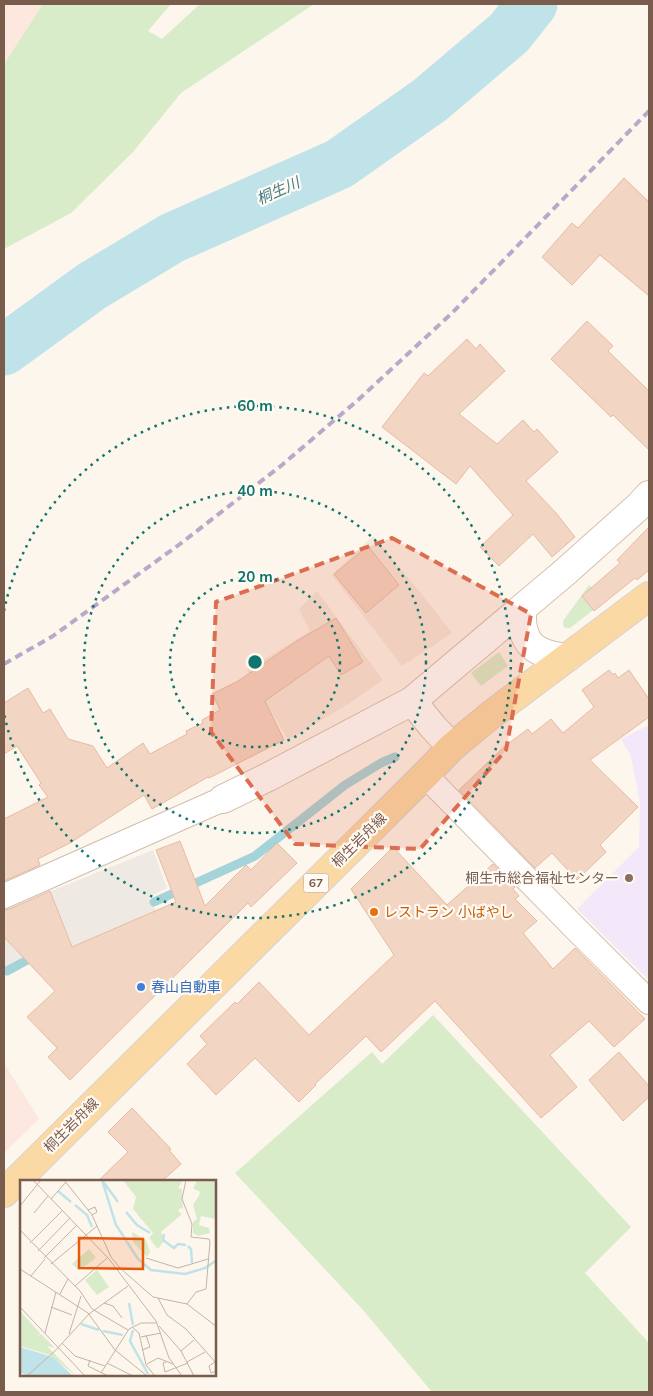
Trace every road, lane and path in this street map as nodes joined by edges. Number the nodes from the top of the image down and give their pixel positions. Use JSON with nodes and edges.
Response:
{"nodes":[{"id":1,"x":649,"y":495,"type":"edge"},
{"id":2,"x":649,"y":596,"type":"edge"},
{"id":3,"x":522,"y":608,"type":"junction"},
{"id":4,"x":566,"y":658,"type":"junction"},
{"id":5,"x":412,"y":700,"type":"junction"},
{"id":6,"x":452,"y":747,"type":"junction"},
{"id":7,"x":425,"y":776,"type":"junction"},
{"id":8,"x":223,"y":799,"type":"joint"},
{"id":9,"x":4,"y":896,"type":"edge"},
{"id":10,"x":649,"y":1002,"type":"edge"},
{"id":11,"x":4,"y":1193,"type":"edge"}],
"edges":[{"from":1,"to":3,"type":"street"},
{"from":2,"to":4,"type":"main road","name":"桐生岩舟線","number":"67"},
{"from":3,"to":4,"type":"street"},
{"from":3,"to":5,"type":"street"},
{"from":4,"to":6,"type":"main road","name":"桐生岩舟線","number":"67"},
{"from":5,"to":6,"type":"street"},
{"from":5,"to":8,"type":"street"},
{"from":6,"to":7,"type":"main road","name":"桐生岩舟線","number":"67"},
{"from":7,"to":10,"type":"street"},
{"from":7,"to":11,"type":"main road","name":"桐生岩舟線","number":"67"},
{"from":8,"to":9,"type":"street"}]}
